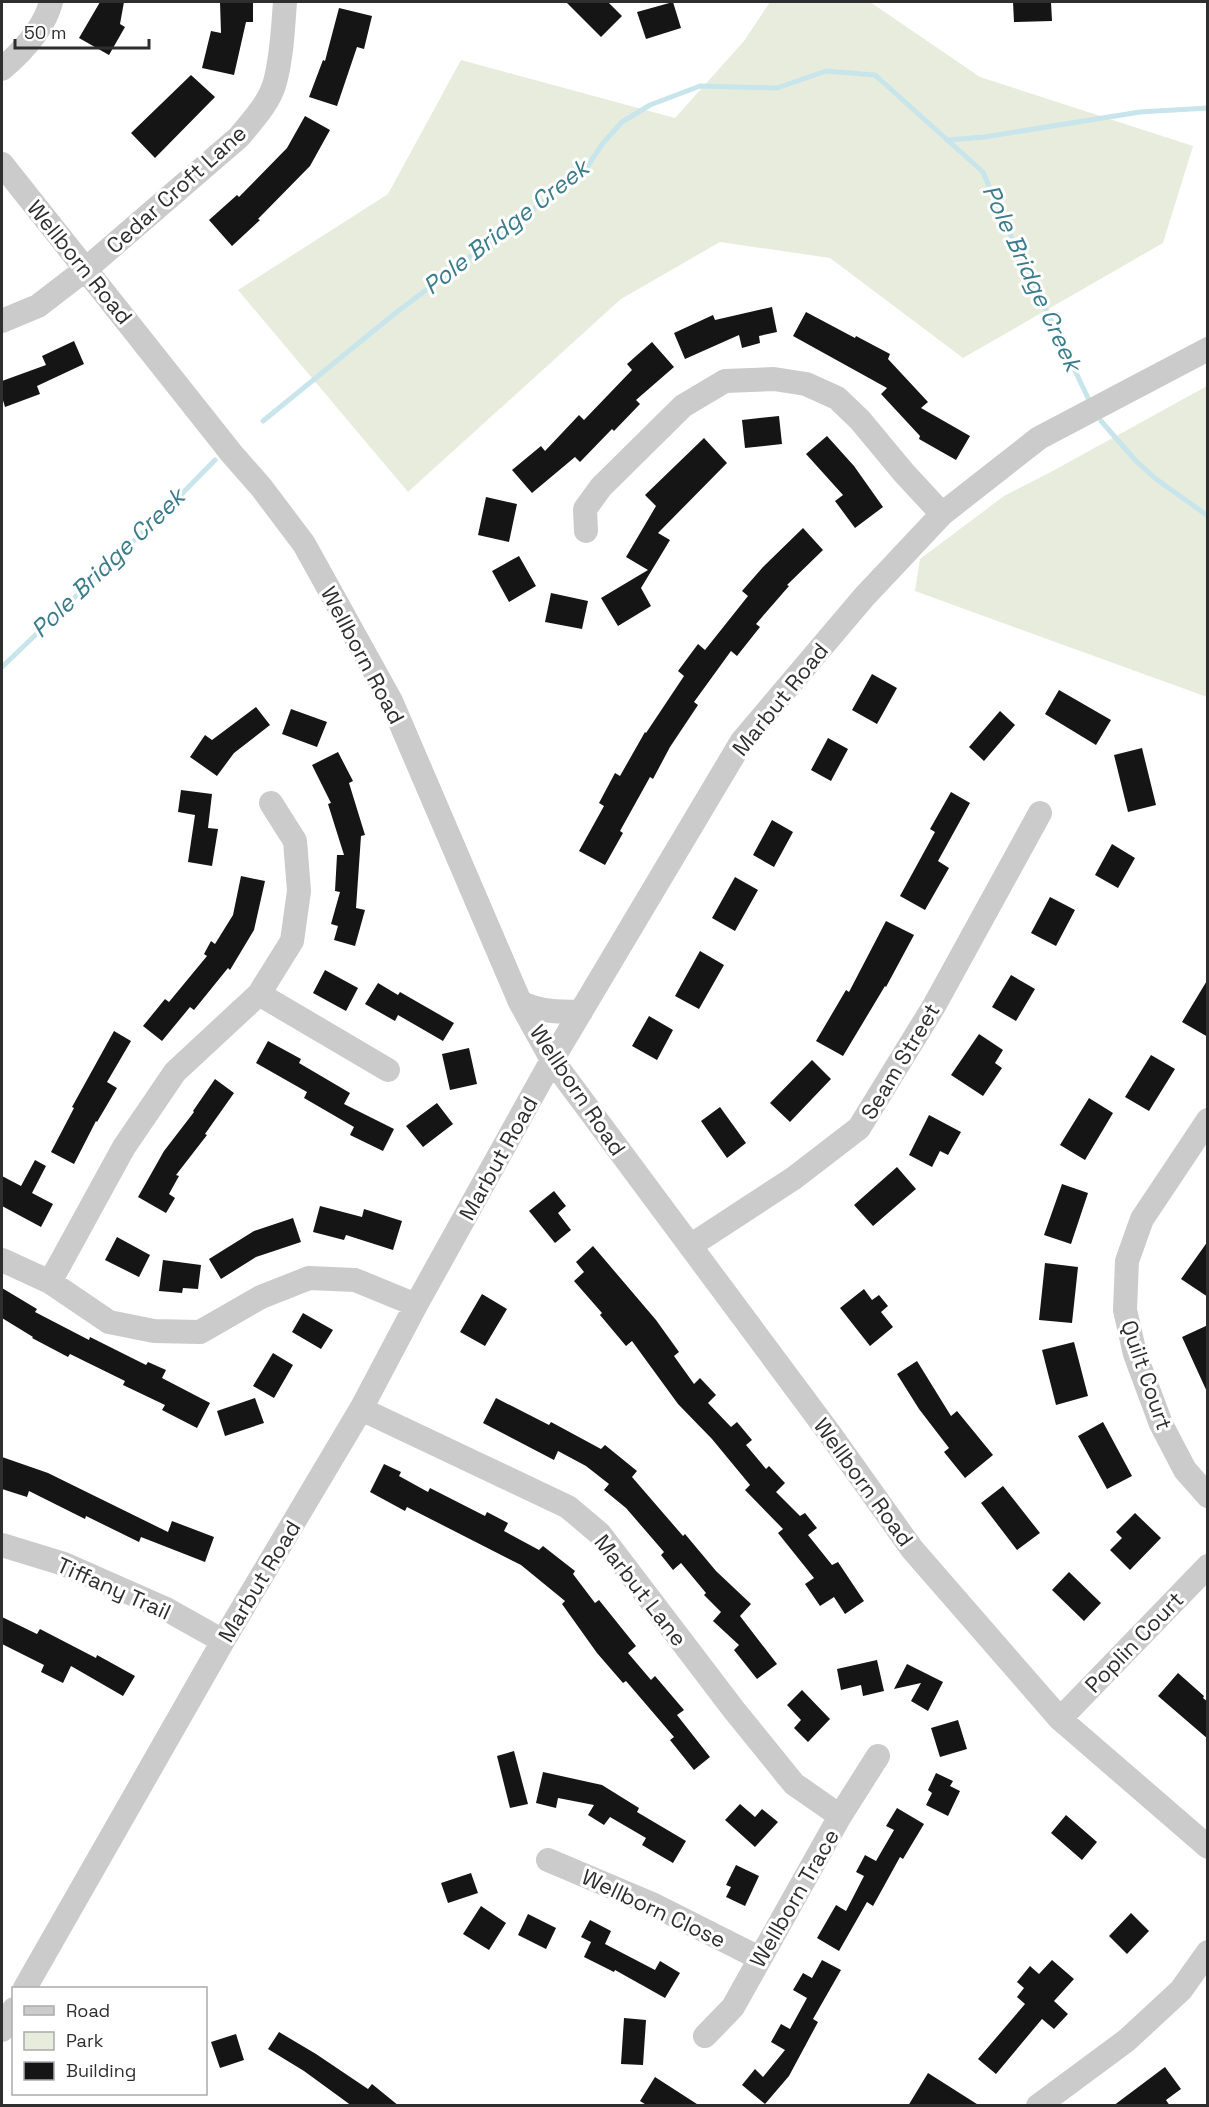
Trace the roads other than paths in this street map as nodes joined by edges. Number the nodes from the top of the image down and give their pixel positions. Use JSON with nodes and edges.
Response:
{"nodes":[{"id":1,"x":51,"y":2,"type":"edge"},
{"id":2,"x":285,"y":2,"type":"edge"},
{"id":3,"x":2,"y":69,"type":"edge"},
{"id":4,"x":2,"y":164,"type":"edge"},
{"id":5,"x":86,"y":269,"type":"junction"},
{"id":6,"x":2,"y":321,"type":"edge"},
{"id":7,"x":1208,"y":349,"type":"edge"},
{"id":8,"x":942,"y":514,"type":"junction"},
{"id":9,"x":586,"y":531,"type":"dead end"},
{"id":10,"x":271,"y":803,"type":"dead end"},
{"id":11,"x":1040,"y":813,"type":"dead end"},
{"id":12,"x":259,"y":994,"type":"junction"},
{"id":13,"x":520,"y":1002,"type":"junction"},
{"id":14,"x":581,"y":1012,"type":"junction"},
{"id":15,"x":552,"y":1060,"type":"junction"},
{"id":16,"x":388,"y":1070,"type":"dead end"},
{"id":17,"x":1208,"y":1120,"type":"edge"},
{"id":18,"x":690,"y":1246,"type":"junction"},
{"id":19,"x":2,"y":1260,"type":"edge"},
{"id":20,"x":50,"y":1282,"type":"junction"},
{"id":21,"x":416,"y":1305,"type":"junction"},
{"id":22,"x":361,"y":1409,"type":"junction"},
{"id":23,"x":1208,"y":1496,"type":"edge"},
{"id":24,"x":2,"y":1545,"type":"edge"},
{"id":25,"x":1208,"y":1566,"type":"edge"},
{"id":26,"x":223,"y":1641,"type":"junction"},
{"id":27,"x":1060,"y":1719,"type":"junction"},
{"id":28,"x":878,"y":1756,"type":"dead end"},
{"id":29,"x":840,"y":1816,"type":"junction"},
{"id":30,"x":1208,"y":1847,"type":"edge"},
{"id":31,"x":548,"y":1860,"type":"dead end"},
{"id":32,"x":1208,"y":1952,"type":"edge"},
{"id":33,"x":759,"y":1958,"type":"junction"},
{"id":34,"x":26,"y":1987,"type":"edge"},
{"id":35,"x":12,"y":2012,"type":"edge"},
{"id":36,"x":2,"y":2030,"type":"edge"},
{"id":37,"x":705,"y":2036,"type":"dead end"},
{"id":38,"x":1038,"y":2106,"type":"edge"}],
"edges":[{"from":1,"to":3,"type":"street"},
{"from":2,"to":5,"type":"street","name":"Cedar Croft Lane"},
{"from":4,"to":5,"type":"street","name":"Wellborn Road"},
{"from":5,"to":6,"type":"street","name":"Cedar Croft Lane"},
{"from":5,"to":13,"type":"street","name":"Wellborn Road"},
{"from":7,"to":8,"type":"street","name":"Marbut Road"},
{"from":8,"to":9,"type":"street"},
{"from":8,"to":14,"type":"street","name":"Marbut Road"},
{"from":10,"to":12,"type":"street"},
{"from":11,"to":18,"type":"street","name":"Seam Street"},
{"from":12,"to":16,"type":"street"},
{"from":12,"to":20,"type":"street"},
{"from":13,"to":14,"type":"street"},
{"from":13,"to":15,"type":"street","name":"Wellborn Road"},
{"from":14,"to":15,"type":"street","name":"Marbut Road"},
{"from":15,"to":18,"type":"street","name":"Wellborn Road"},
{"from":15,"to":21,"type":"street","name":"Marbut Road"},
{"from":17,"to":23,"type":"street","name":"Quilt Court"},
{"from":18,"to":27,"type":"street","name":"Wellborn Road"},
{"from":19,"to":20,"type":"street"},
{"from":20,"to":21,"type":"street"},
{"from":21,"to":22,"type":"street","name":"Marbut Road"},
{"from":22,"to":26,"type":"street","name":"Marbut Road"},
{"from":22,"to":29,"type":"street","name":"Marbut Lane"},
{"from":24,"to":26,"type":"street","name":"Tiffany Trail"},
{"from":25,"to":27,"type":"street","name":"Poplin Court"},
{"from":26,"to":34,"type":"street","name":"Marbut Road"},
{"from":27,"to":30,"type":"street","name":"Wellborn Road"},
{"from":28,"to":29,"type":"street","name":"Wellborn Trace"},
{"from":29,"to":33,"type":"street","name":"Wellborn Trace"},
{"from":31,"to":33,"type":"street","name":"Wellborn Close"},
{"from":32,"to":38,"type":"street"},
{"from":33,"to":37,"type":"street","name":"Wellborn Trace"},
{"from":35,"to":36,"type":"street"}]}
